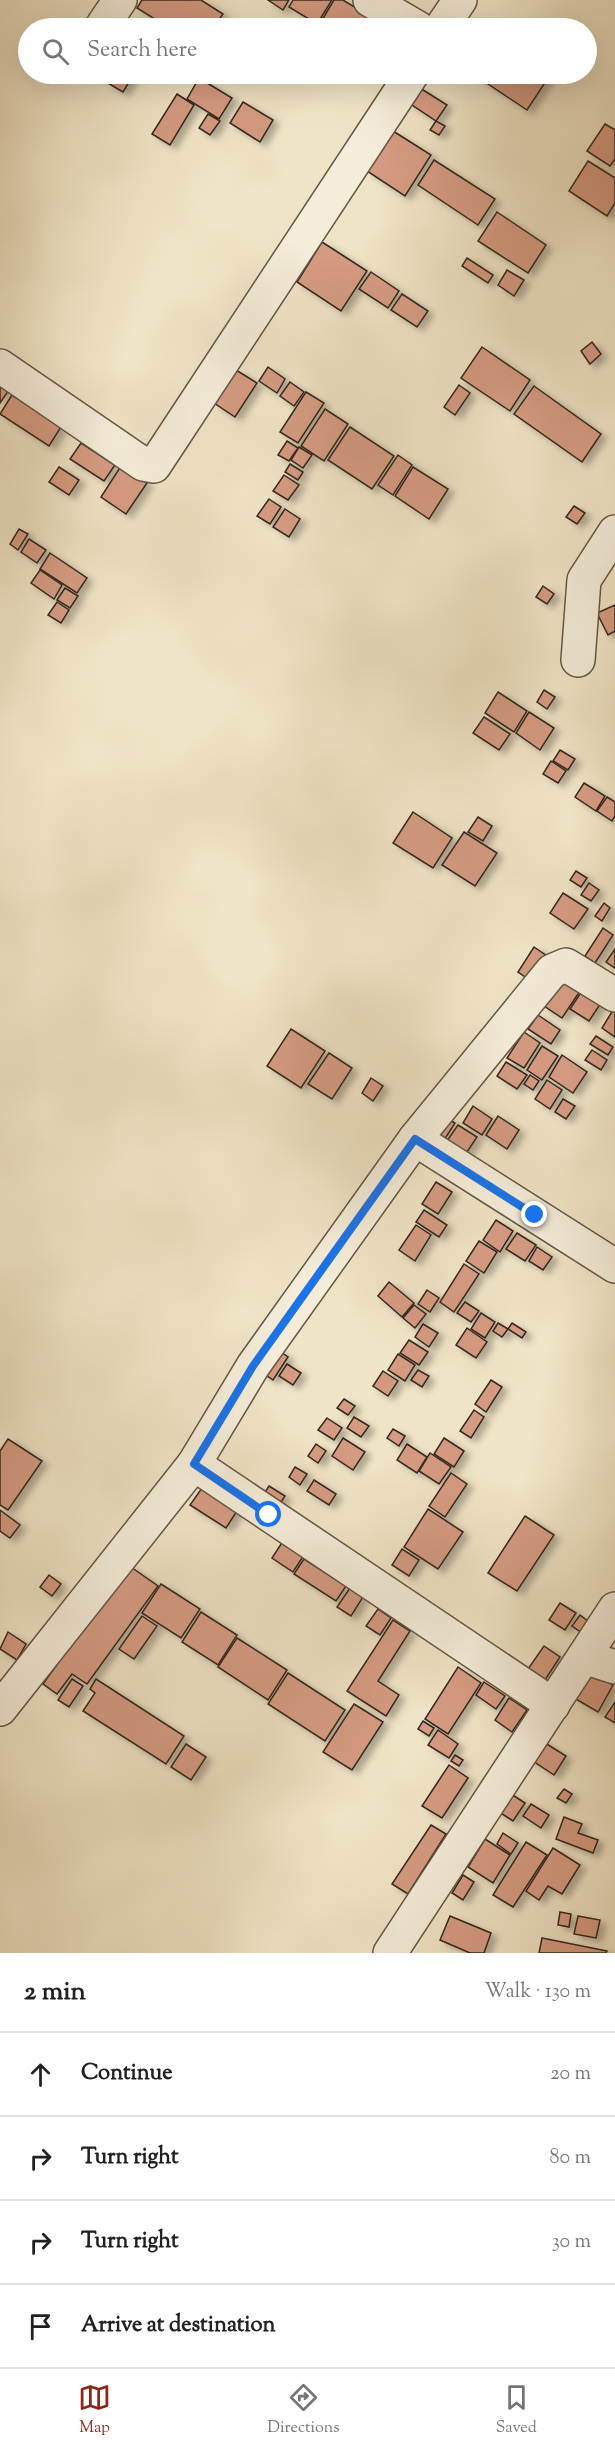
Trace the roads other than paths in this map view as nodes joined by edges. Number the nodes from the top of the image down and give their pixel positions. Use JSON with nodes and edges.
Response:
{"nodes":[{"id":1,"x":370,"y":0,"type":"edge"},
{"id":2,"x":460,"y":0,"type":"edge"},
{"id":3,"x":401,"y":18,"type":"edge"},
{"id":4,"x":448,"y":18,"type":"edge"},
{"id":5,"x":405,"y":84,"type":"edge"},
{"id":6,"x":0,"y":366,"type":"edge"},
{"id":7,"x":615,"y":532,"type":"edge"},
{"id":8,"x":578,"y":660,"type":"dead end"},
{"id":9,"x":615,"y":994,"type":"edge"},
{"id":10,"x":415,"y":1139,"type":"junction"},
{"id":11,"x":615,"y":1266,"type":"edge"},
{"id":12,"x":194,"y":1464,"type":"junction"},
{"id":13,"x":615,"y":1609,"type":"edge"},
{"id":14,"x":584,"y":1657,"type":"junction"},
{"id":15,"x":615,"y":1667,"type":"edge"},
{"id":16,"x":552,"y":1705,"type":"junction"},
{"id":17,"x":0,"y":1709,"type":"edge"},
{"id":18,"x":390,"y":1953,"type":"edge"}],
"edges":[{"from":1,"to":3,"type":"street"},
{"from":2,"to":4,"type":"street"},
{"from":5,"to":6,"type":"street"},
{"from":7,"to":8,"type":"street"},
{"from":9,"to":10,"type":"street"},
{"from":10,"to":11,"type":"street"},
{"from":10,"to":12,"type":"street"},
{"from":12,"to":16,"type":"street"},
{"from":12,"to":17,"type":"street"},
{"from":13,"to":14,"type":"street"},
{"from":14,"to":15,"type":"street"},
{"from":14,"to":16,"type":"street"},
{"from":16,"to":18,"type":"street"}]}
